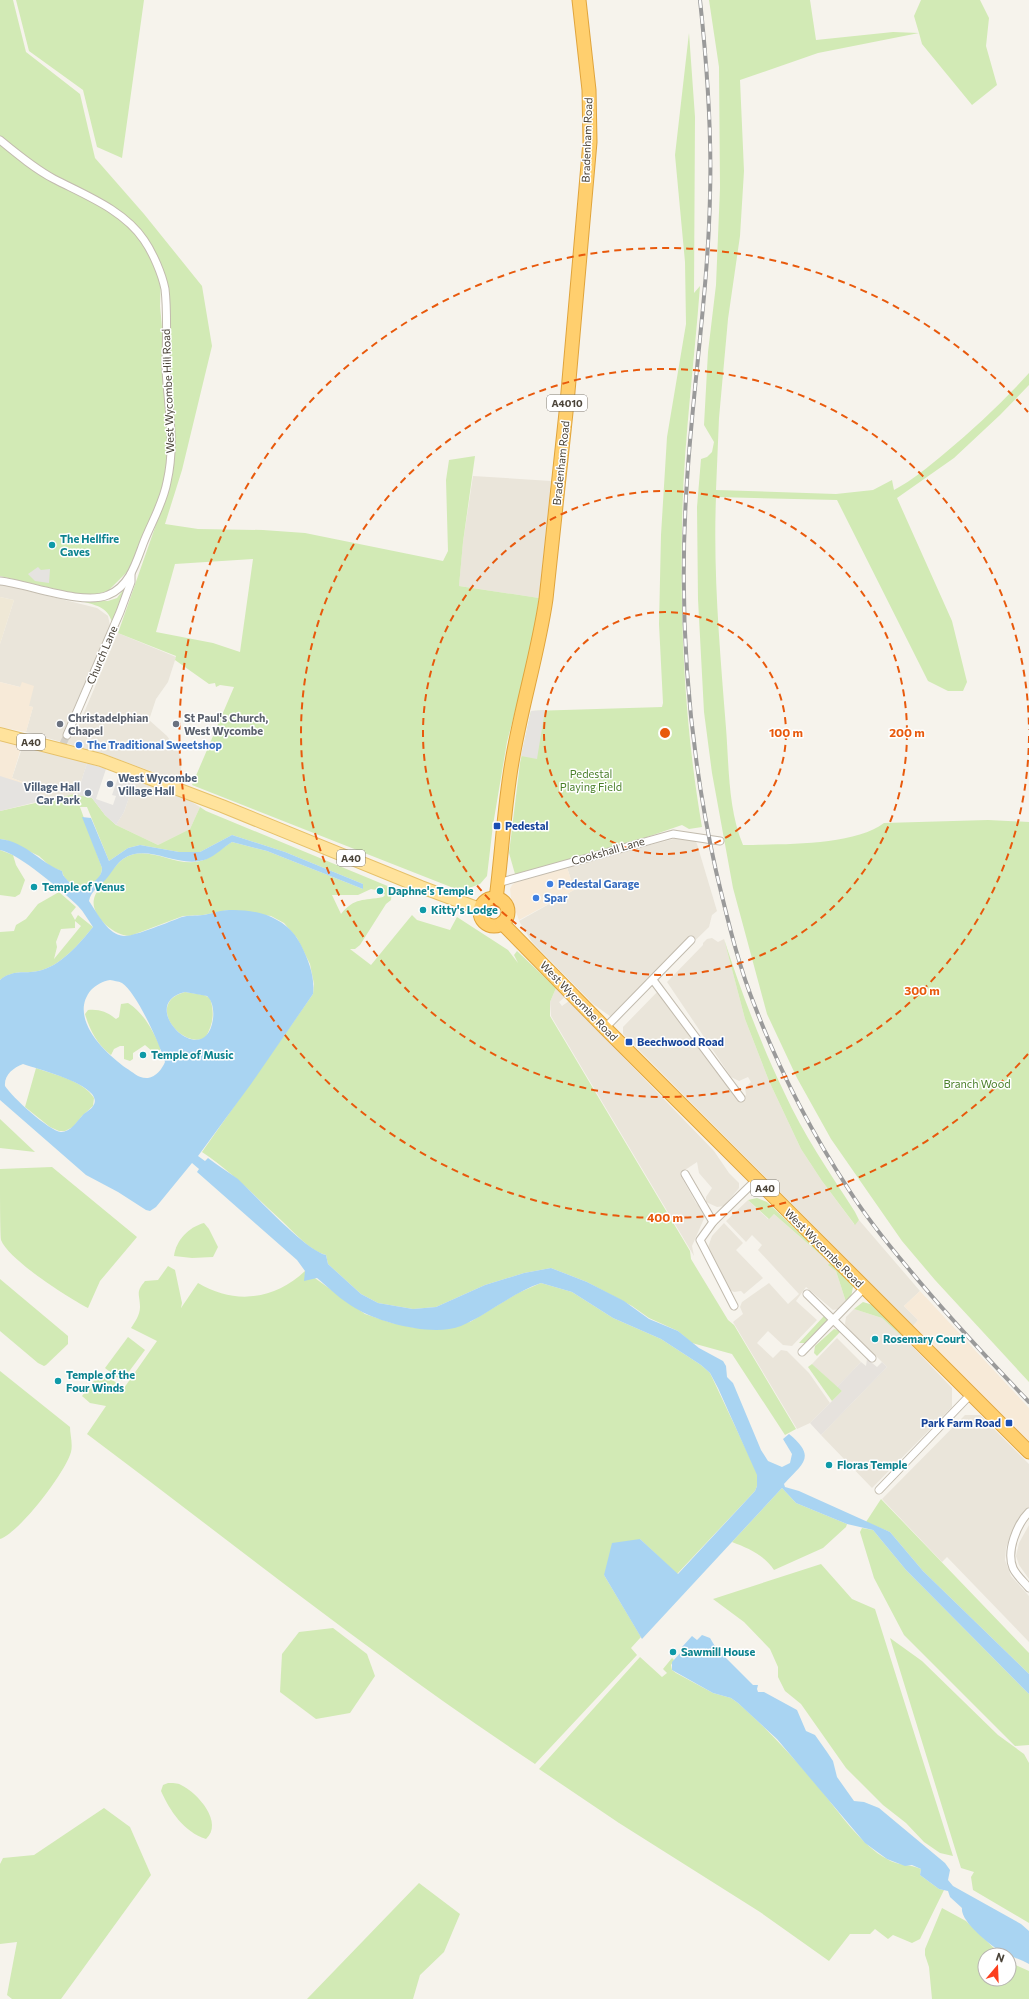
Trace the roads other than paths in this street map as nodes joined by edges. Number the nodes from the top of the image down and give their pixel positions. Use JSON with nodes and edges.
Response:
{"nodes":[{"id":1,"x":579,"y":0,"type":"edge"},
{"id":2,"x":0,"y":140,"type":"edge"},
{"id":3,"x":132,"y":574,"type":"junction"},
{"id":4,"x":0,"y":581,"type":"edge"},
{"id":5,"x":0,"y":734,"type":"edge"},
{"id":6,"x":66,"y":735,"type":"tunnel mouth"},
{"id":7,"x":720,"y":841,"type":"dead end"},
{"id":8,"x":498,"y":883,"type":"junction"},
{"id":9,"x":496,"y":899,"type":"junction"},
{"id":10,"x":480,"y":909,"type":"junction"},
{"id":11,"x":502,"y":923,"type":"junction"},
{"id":12,"x":691,"y":940,"type":"dead end"},
{"id":13,"x":653,"y":980,"type":"junction"},
{"id":14,"x":605,"y":1028,"type":"junction"},
{"id":15,"x":741,"y":1098,"type":"dead end"},
{"id":16,"x":685,"y":1174,"type":"dead end"},
{"id":17,"x":756,"y":1180,"type":"junction"},
{"id":18,"x":713,"y":1222,"type":"junction"},
{"id":19,"x":864,"y":1288,"type":"junction"},
{"id":20,"x":807,"y":1294,"type":"dead end"},
{"id":21,"x":734,"y":1306,"type":"dead end"},
{"id":22,"x":834,"y":1320,"type":"junction"},
{"id":23,"x":802,"y":1352,"type":"dead end"},
{"id":24,"x":872,"y":1358,"type":"dead end"},
{"id":25,"x":971,"y":1394,"type":"junction"},
{"id":26,"x":1029,"y":1452,"type":"edge"},
{"id":27,"x":879,"y":1490,"type":"dead end"},
{"id":28,"x":1029,"y":1512,"type":"edge"},
{"id":29,"x":1029,"y":1588,"type":"edge"}],
"edges":[{"from":1,"to":8,"type":"highway","name":"Bradenham Road","number":"A4010"},
{"from":2,"to":3,"type":"street","name":"West Wycombe Hill Road"},
{"from":3,"to":4,"type":"street","name":"West Wycombe Hill Road"},
{"from":3,"to":6,"type":"street","name":"Church Lane"},
{"from":5,"to":10,"type":"main road","number":"A40"},
{"from":7,"to":8,"type":"street","name":"Cookshall Lane"},
{"from":8,"to":9,"type":"highway","name":"Bradenham Road","number":"A4010"},
{"from":9,"to":10,"type":"highway"},
{"from":9,"to":11,"type":"highway"},
{"from":10,"to":11,"type":"highway"},
{"from":11,"to":14,"type":"highway","name":"West Wycombe Road","number":"A40"},
{"from":12,"to":13,"type":"street"},
{"from":13,"to":14,"type":"street"},
{"from":13,"to":15,"type":"street"},
{"from":14,"to":17,"type":"highway","name":"West Wycombe Road","number":"A40"},
{"from":16,"to":18,"type":"street"},
{"from":17,"to":18,"type":"street"},
{"from":17,"to":19,"type":"highway","name":"West Wycombe Road","number":"A40"},
{"from":18,"to":21,"type":"street"},
{"from":19,"to":22,"type":"street"},
{"from":19,"to":25,"type":"highway","name":"West Wycombe Road","number":"A40"},
{"from":20,"to":22,"type":"street"},
{"from":22,"to":23,"type":"street"},
{"from":22,"to":24,"type":"street"},
{"from":25,"to":26,"type":"highway","name":"West Wycombe Road","number":"A40"},
{"from":25,"to":27,"type":"street"},
{"from":28,"to":29,"type":"street"}]}
